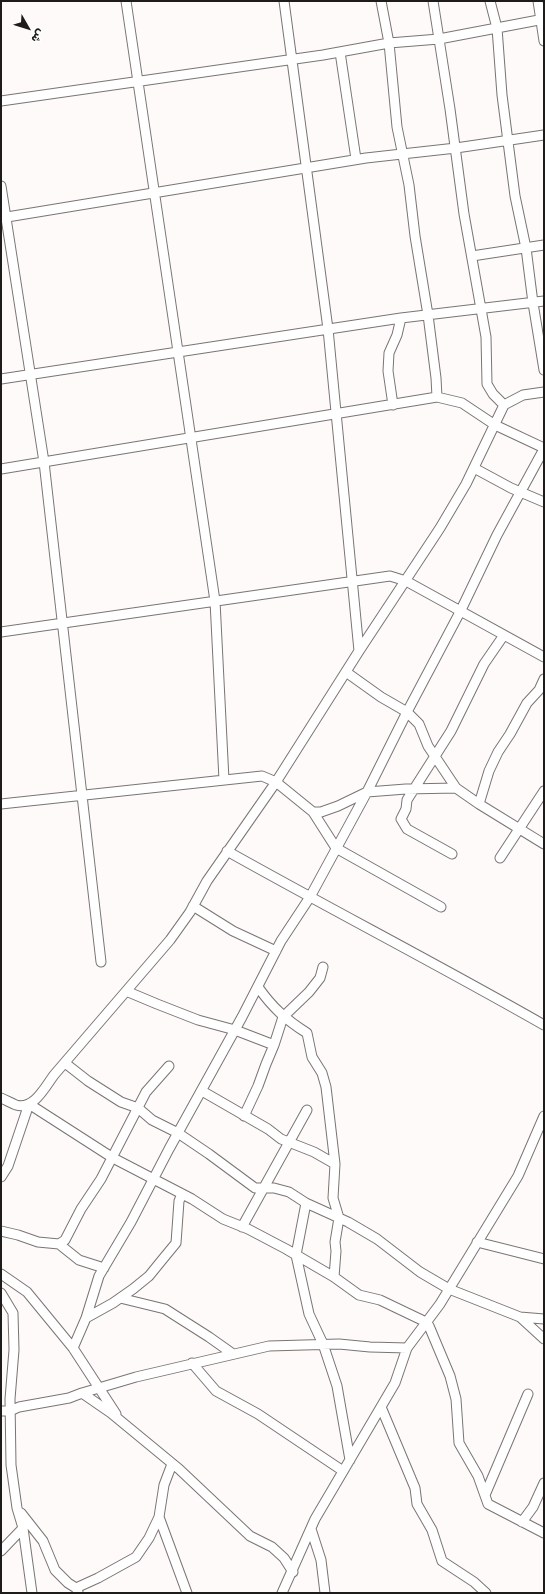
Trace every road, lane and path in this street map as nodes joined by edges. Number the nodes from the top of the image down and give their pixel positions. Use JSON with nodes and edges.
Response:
{"nodes":[{"id":1,"x":126,"y":1,"type":"edge"},
{"id":2,"x":284,"y":1,"type":"edge"},
{"id":3,"x":381,"y":1,"type":"edge"},
{"id":4,"x":433,"y":1,"type":"edge"},
{"id":5,"x":490,"y":1,"type":"edge"},
{"id":6,"x":538,"y":1,"type":"edge"},
{"id":7,"x":542,"y":20,"type":"edge"},
{"id":8,"x":497,"y":28,"type":"junction"},
{"id":9,"x":439,"y":39,"type":"junction"},
{"id":10,"x":544,"y":41,"type":"edge"},
{"id":11,"x":389,"y":43,"type":"junction"},
{"id":12,"x":340,"y":52,"type":"junction"},
{"id":13,"x":292,"y":60,"type":"junction"},
{"id":14,"x":138,"y":81,"type":"junction"},
{"id":15,"x":1,"y":101,"type":"edge"},
{"id":16,"x":544,"y":135,"type":"edge"},
{"id":17,"x":508,"y":140,"type":"junction"},
{"id":18,"x":456,"y":148,"type":"junction"},
{"id":19,"x":403,"y":155,"type":"junction"},
{"id":20,"x":356,"y":159,"type":"junction"},
{"id":21,"x":307,"y":168,"type":"junction"},
{"id":22,"x":1,"y":186,"type":"edge"},
{"id":23,"x":154,"y":193,"type":"junction"},
{"id":24,"x":3,"y":218,"type":"edge"},
{"id":25,"x":544,"y":245,"type":"edge"},
{"id":26,"x":526,"y":248,"type":"junction"},
{"id":27,"x":472,"y":256,"type":"junction"},
{"id":28,"x":544,"y":301,"type":"edge"},
{"id":29,"x":533,"y":303,"type":"junction"},
{"id":30,"x":481,"y":309,"type":"junction"},
{"id":31,"x":428,"y":315,"type":"junction"},
{"id":32,"x":401,"y":318,"type":"junction"},
{"id":33,"x":328,"y":329,"type":"junction"},
{"id":34,"x":178,"y":352,"type":"junction"},
{"id":35,"x":544,"y":370,"type":"edge"},
{"id":36,"x":30,"y":374,"type":"junction"},
{"id":37,"x":1,"y":379,"type":"edge"},
{"id":38,"x":544,"y":392,"type":"edge"},
{"id":39,"x":437,"y":398,"type":"junction"},
{"id":40,"x":392,"y":405,"type":"junction"},
{"id":41,"x":504,"y":405,"type":"junction"},
{"id":42,"x":336,"y":414,"type":"junction"},
{"id":43,"x":495,"y":425,"type":"junction"},
{"id":44,"x":190,"y":438,"type":"junction"},
{"id":45,"x":544,"y":448,"type":"edge"},
{"id":46,"x":44,"y":462,"type":"junction"},
{"id":47,"x":474,"y":468,"type":"junction"},
{"id":48,"x":1,"y":469,"type":"edge"},
{"id":49,"x":520,"y":492,"type":"junction"},
{"id":50,"x":544,"y":502,"type":"edge"},
{"id":51,"x":352,"y":581,"type":"junction"},
{"id":52,"x":406,"y":582,"type":"junction"},
{"id":53,"x":215,"y":601,"type":"junction"},
{"id":54,"x":460,"y":612,"type":"junction"},
{"id":55,"x":63,"y":623,"type":"junction"},
{"id":56,"x":1,"y":632,"type":"edge"},
{"id":57,"x":504,"y":635,"type":"junction"},
{"id":58,"x":358,"y":651,"type":"junction"},
{"id":59,"x":544,"y":657,"type":"edge"},
{"id":60,"x":346,"y":672,"type":"junction"},
{"id":61,"x":544,"y":679,"type":"edge"},
{"id":62,"x":407,"y":712,"type":"junction"},
{"id":63,"x":436,"y":758,"type":"junction"},
{"id":64,"x":224,"y":780,"type":"junction"},
{"id":65,"x":276,"y":782,"type":"junction"},
{"id":66,"x":456,"y":788,"type":"junction"},
{"id":67,"x":416,"y":789,"type":"junction"},
{"id":68,"x":544,"y":791,"type":"edge"},
{"id":69,"x":367,"y":792,"type":"junction"},
{"id":70,"x":82,"y":795,"type":"junction"},
{"id":71,"x":1,"y":804,"type":"edge"},
{"id":72,"x":479,"y":804,"type":"junction"},
{"id":73,"x":313,"y":812,"type":"junction"},
{"id":74,"x":520,"y":829,"type":"junction"},
{"id":75,"x":544,"y":844,"type":"edge"},
{"id":76,"x":336,"y":848,"type":"junction"},
{"id":77,"x":227,"y":851,"type":"junction"},
{"id":78,"x":452,"y":854,"type":"dead end"},
{"id":79,"x":500,"y":858,"type":"dead end"},
{"id":80,"x":310,"y":898,"type":"junction"},
{"id":81,"x":193,"y":906,"type":"junction"},
{"id":82,"x":441,"y":907,"type":"dead end"},
{"id":83,"x":276,"y":951,"type":"junction"},
{"id":84,"x":102,"y":962,"type":"dead end"},
{"id":85,"x":323,"y":967,"type":"dead end"},
{"id":86,"x":258,"y":987,"type":"junction"},
{"id":87,"x":126,"y":991,"type":"junction"},
{"id":88,"x":283,"y":1017,"type":"junction"},
{"id":89,"x":544,"y":1025,"type":"edge"},
{"id":90,"x":235,"y":1030,"type":"junction"},
{"id":91,"x":274,"y":1045,"type":"junction"},
{"id":92,"x":65,"y":1063,"type":"junction"},
{"id":93,"x":169,"y":1066,"type":"dead end"},
{"id":94,"x":202,"y":1091,"type":"junction"},
{"id":95,"x":1,"y":1098,"type":"edge"},
{"id":96,"x":29,"y":1104,"type":"junction"},
{"id":97,"x":138,"y":1108,"type":"junction"},
{"id":98,"x":307,"y":1110,"type":"dead end"},
{"id":99,"x":244,"y":1116,"type":"junction"},
{"id":100,"x":544,"y":1116,"type":"edge"},
{"id":101,"x":178,"y":1134,"type":"junction"},
{"id":102,"x":290,"y":1142,"type":"junction"},
{"id":103,"x":112,"y":1158,"type":"junction"},
{"id":104,"x":336,"y":1164,"type":"junction"},
{"id":105,"x":1,"y":1177,"type":"edge"},
{"id":106,"x":154,"y":1179,"type":"junction"},
{"id":107,"x":264,"y":1188,"type":"junction"},
{"id":108,"x":182,"y":1194,"type":"junction"},
{"id":109,"x":306,"y":1203,"type":"junction"},
{"id":110,"x":339,"y":1218,"type":"junction"},
{"id":111,"x":242,"y":1227,"type":"junction"},
{"id":112,"x":1,"y":1231,"type":"edge"},
{"id":113,"x":477,"y":1242,"type":"junction"},
{"id":114,"x":59,"y":1244,"type":"junction"},
{"id":115,"x":296,"y":1255,"type":"junction"},
{"id":116,"x":544,"y":1259,"type":"edge"},
{"id":117,"x":104,"y":1268,"type":"junction"},
{"id":118,"x":1,"y":1274,"type":"edge"},
{"id":119,"x":334,"y":1277,"type":"junction"},
{"id":120,"x":449,"y":1289,"type":"junction"},
{"id":121,"x":1,"y":1293,"type":"edge"},
{"id":122,"x":120,"y":1298,"type":"junction"},
{"id":123,"x":520,"y":1317,"type":"junction"},
{"id":124,"x":86,"y":1318,"type":"junction"},
{"id":125,"x":544,"y":1319,"type":"edge"},
{"id":126,"x":426,"y":1322,"type":"junction"},
{"id":127,"x":544,"y":1339,"type":"edge"},
{"id":128,"x":323,"y":1344,"type":"junction"},
{"id":129,"x":73,"y":1348,"type":"junction"},
{"id":130,"x":406,"y":1348,"type":"junction"},
{"id":131,"x":233,"y":1354,"type":"junction"},
{"id":132,"x":192,"y":1363,"type":"junction"},
{"id":133,"x":99,"y":1388,"type":"junction"},
{"id":134,"x":82,"y":1392,"type":"junction"},
{"id":135,"x":528,"y":1394,"type":"dead end"},
{"id":136,"x":381,"y":1407,"type":"junction"},
{"id":137,"x":6,"y":1411,"type":"edge"},
{"id":138,"x":121,"y":1422,"type":"junction"},
{"id":139,"x":350,"y":1460,"type":"junction"},
{"id":140,"x":172,"y":1464,"type":"junction"},
{"id":141,"x":343,"y":1471,"type":"junction"},
{"id":142,"x":544,"y":1483,"type":"edge"},
{"id":143,"x":484,"y":1496,"type":"junction"},
{"id":144,"x":17,"y":1508,"type":"junction"},
{"id":145,"x":159,"y":1517,"type":"junction"},
{"id":146,"x":522,"y":1522,"type":"junction"},
{"id":147,"x":23,"y":1528,"type":"junction"},
{"id":148,"x":311,"y":1530,"type":"junction"},
{"id":149,"x":544,"y":1533,"type":"edge"},
{"id":150,"x":1,"y":1551,"type":"edge"},
{"id":151,"x":293,"y":1572,"type":"junction"},
{"id":152,"x":77,"y":1590,"type":"edge"},
{"id":153,"x":32,"y":1593,"type":"edge"},
{"id":154,"x":187,"y":1593,"type":"edge"},
{"id":155,"x":282,"y":1593,"type":"edge"},
{"id":156,"x":325,"y":1593,"type":"edge"},
{"id":157,"x":486,"y":1593,"type":"edge"}],
"edges":[{"from":1,"to":14,"type":"street"},
{"from":2,"to":13,"type":"street"},
{"from":3,"to":11,"type":"street"},
{"from":4,"to":9,"type":"street"},
{"from":5,"to":8,"type":"street"},
{"from":6,"to":7,"type":"street"},
{"from":7,"to":8,"type":"street"},
{"from":7,"to":10,"type":"street"},
{"from":8,"to":9,"type":"street"},
{"from":8,"to":17,"type":"street"},
{"from":9,"to":11,"type":"street"},
{"from":9,"to":18,"type":"street"},
{"from":11,"to":12,"type":"street"},
{"from":11,"to":19,"type":"street"},
{"from":12,"to":13,"type":"street"},
{"from":12,"to":20,"type":"street"},
{"from":13,"to":14,"type":"street"},
{"from":13,"to":21,"type":"street"},
{"from":14,"to":15,"type":"street"},
{"from":14,"to":23,"type":"street"},
{"from":16,"to":17,"type":"street"},
{"from":17,"to":18,"type":"street"},
{"from":17,"to":26,"type":"street"},
{"from":18,"to":19,"type":"street"},
{"from":18,"to":27,"type":"street"},
{"from":19,"to":20,"type":"street"},
{"from":19,"to":31,"type":"street"},
{"from":20,"to":21,"type":"street"},
{"from":21,"to":23,"type":"street"},
{"from":21,"to":33,"type":"street"},
{"from":22,"to":24,"type":"street"},
{"from":23,"to":24,"type":"street"},
{"from":23,"to":34,"type":"street"},
{"from":24,"to":36,"type":"street"},
{"from":25,"to":26,"type":"street"},
{"from":26,"to":27,"type":"street"},
{"from":26,"to":29,"type":"street"},
{"from":27,"to":30,"type":"street"},
{"from":28,"to":29,"type":"street"},
{"from":29,"to":30,"type":"street"},
{"from":29,"to":35,"type":"street"},
{"from":30,"to":31,"type":"street"},
{"from":30,"to":41,"type":"street"},
{"from":31,"to":32,"type":"street"},
{"from":31,"to":39,"type":"street"},
{"from":32,"to":33,"type":"street"},
{"from":32,"to":40,"type":"street"},
{"from":33,"to":34,"type":"street"},
{"from":33,"to":42,"type":"street"},
{"from":34,"to":36,"type":"street"},
{"from":34,"to":44,"type":"street"},
{"from":36,"to":37,"type":"street"},
{"from":36,"to":46,"type":"street"},
{"from":38,"to":41,"type":"street"},
{"from":39,"to":40,"type":"street"},
{"from":39,"to":43,"type":"street"},
{"from":40,"to":42,"type":"street"},
{"from":41,"to":43,"type":"street"},
{"from":42,"to":44,"type":"street"},
{"from":42,"to":51,"type":"street"},
{"from":43,"to":45,"type":"street"},
{"from":43,"to":47,"type":"street"},
{"from":44,"to":46,"type":"street"},
{"from":44,"to":53,"type":"street"},
{"from":45,"to":49,"type":"street"},
{"from":46,"to":48,"type":"street"},
{"from":46,"to":55,"type":"street"},
{"from":47,"to":49,"type":"street"},
{"from":47,"to":52,"type":"street"},
{"from":49,"to":50,"type":"street"},
{"from":49,"to":54,"type":"street"},
{"from":51,"to":52,"type":"street"},
{"from":51,"to":53,"type":"street"},
{"from":51,"to":58,"type":"street"},
{"from":52,"to":54,"type":"street"},
{"from":52,"to":58,"type":"street"},
{"from":53,"to":55,"type":"street"},
{"from":53,"to":64,"type":"street"},
{"from":54,"to":57,"type":"street"},
{"from":54,"to":62,"type":"street"},
{"from":55,"to":56,"type":"street"},
{"from":55,"to":70,"type":"street"},
{"from":57,"to":59,"type":"street"},
{"from":57,"to":63,"type":"street"},
{"from":58,"to":60,"type":"street"},
{"from":60,"to":62,"type":"street"},
{"from":60,"to":65,"type":"street"},
{"from":61,"to":72,"type":"street"},
{"from":62,"to":63,"type":"street"},
{"from":62,"to":69,"type":"street"},
{"from":63,"to":66,"type":"street"},
{"from":63,"to":67,"type":"street"},
{"from":64,"to":65,"type":"street"},
{"from":64,"to":70,"type":"street"},
{"from":65,"to":73,"type":"street"},
{"from":65,"to":77,"type":"street"},
{"from":66,"to":67,"type":"street"},
{"from":66,"to":72,"type":"street"},
{"from":67,"to":69,"type":"street"},
{"from":67,"to":78,"type":"street"},
{"from":68,"to":74,"type":"street"},
{"from":69,"to":73,"type":"street"},
{"from":69,"to":76,"type":"street"},
{"from":70,"to":71,"type":"street"},
{"from":70,"to":84,"type":"street"},
{"from":72,"to":74,"type":"street"},
{"from":73,"to":76,"type":"street"},
{"from":74,"to":75,"type":"street"},
{"from":74,"to":79,"type":"street"},
{"from":76,"to":80,"type":"street"},
{"from":76,"to":82,"type":"street"},
{"from":77,"to":80,"type":"street"},
{"from":77,"to":81,"type":"street"},
{"from":80,"to":83,"type":"street"},
{"from":80,"to":89,"type":"street"},
{"from":81,"to":83,"type":"street"},
{"from":81,"to":87,"type":"street"},
{"from":83,"to":86,"type":"street"},
{"from":85,"to":88,"type":"street"},
{"from":86,"to":88,"type":"street"},
{"from":86,"to":90,"type":"street"},
{"from":87,"to":90,"type":"street"},
{"from":87,"to":92,"type":"street"},
{"from":88,"to":91,"type":"street"},
{"from":88,"to":104,"type":"street"},
{"from":90,"to":91,"type":"street"},
{"from":90,"to":94,"type":"street"},
{"from":91,"to":99,"type":"street"},
{"from":92,"to":96,"type":"street"},
{"from":92,"to":97,"type":"street"},
{"from":93,"to":97,"type":"street"},
{"from":94,"to":99,"type":"street"},
{"from":94,"to":101,"type":"street"},
{"from":95,"to":96,"type":"street"},
{"from":96,"to":103,"type":"street"},
{"from":96,"to":105,"type":"street"},
{"from":97,"to":101,"type":"street"},
{"from":97,"to":103,"type":"street"},
{"from":98,"to":102,"type":"street"},
{"from":99,"to":102,"type":"street"},
{"from":100,"to":113,"type":"street"},
{"from":101,"to":106,"type":"street"},
{"from":101,"to":107,"type":"street"},
{"from":102,"to":104,"type":"street"},
{"from":102,"to":107,"type":"street"},
{"from":103,"to":106,"type":"street"},
{"from":103,"to":114,"type":"street"},
{"from":104,"to":110,"type":"street"},
{"from":106,"to":108,"type":"street"},
{"from":106,"to":117,"type":"street"},
{"from":107,"to":109,"type":"street"},
{"from":107,"to":111,"type":"street"},
{"from":108,"to":111,"type":"street"},
{"from":108,"to":122,"type":"street"},
{"from":109,"to":110,"type":"street"},
{"from":109,"to":115,"type":"street"},
{"from":110,"to":119,"type":"street"},
{"from":110,"to":120,"type":"street"},
{"from":111,"to":115,"type":"street"},
{"from":112,"to":114,"type":"street"},
{"from":113,"to":116,"type":"street"},
{"from":113,"to":120,"type":"street"},
{"from":114,"to":117,"type":"street"},
{"from":115,"to":119,"type":"street"},
{"from":115,"to":128,"type":"street"},
{"from":117,"to":124,"type":"street"},
{"from":118,"to":129,"type":"street"},
{"from":119,"to":126,"type":"street"},
{"from":120,"to":123,"type":"street"},
{"from":120,"to":126,"type":"street"},
{"from":121,"to":137,"type":"street"},
{"from":122,"to":124,"type":"street"},
{"from":122,"to":131,"type":"street"},
{"from":123,"to":125,"type":"street"},
{"from":123,"to":127,"type":"street"},
{"from":124,"to":129,"type":"street"},
{"from":126,"to":130,"type":"street"},
{"from":126,"to":143,"type":"street"},
{"from":128,"to":130,"type":"street"},
{"from":128,"to":131,"type":"street"},
{"from":128,"to":139,"type":"street"},
{"from":129,"to":133,"type":"street"},
{"from":130,"to":136,"type":"street"},
{"from":131,"to":132,"type":"street"},
{"from":132,"to":133,"type":"street"},
{"from":132,"to":141,"type":"street"},
{"from":133,"to":134,"type":"street"},
{"from":133,"to":138,"type":"street"},
{"from":134,"to":137,"type":"street"},
{"from":134,"to":138,"type":"street"},
{"from":135,"to":143,"type":"street"},
{"from":136,"to":139,"type":"street"},
{"from":136,"to":157,"type":"street"},
{"from":137,"to":144,"type":"street"},
{"from":138,"to":140,"type":"street"},
{"from":139,"to":141,"type":"street"},
{"from":140,"to":145,"type":"street"},
{"from":140,"to":151,"type":"street"},
{"from":141,"to":148,"type":"street"},
{"from":142,"to":146,"type":"street"},
{"from":143,"to":146,"type":"street"},
{"from":144,"to":147,"type":"street"},
{"from":144,"to":152,"type":"street"},
{"from":145,"to":152,"type":"street"},
{"from":145,"to":154,"type":"street"},
{"from":146,"to":149,"type":"street"},
{"from":147,"to":150,"type":"street"},
{"from":147,"to":153,"type":"street"},
{"from":148,"to":151,"type":"street"},
{"from":148,"to":156,"type":"street"},
{"from":151,"to":155,"type":"street"}]}
